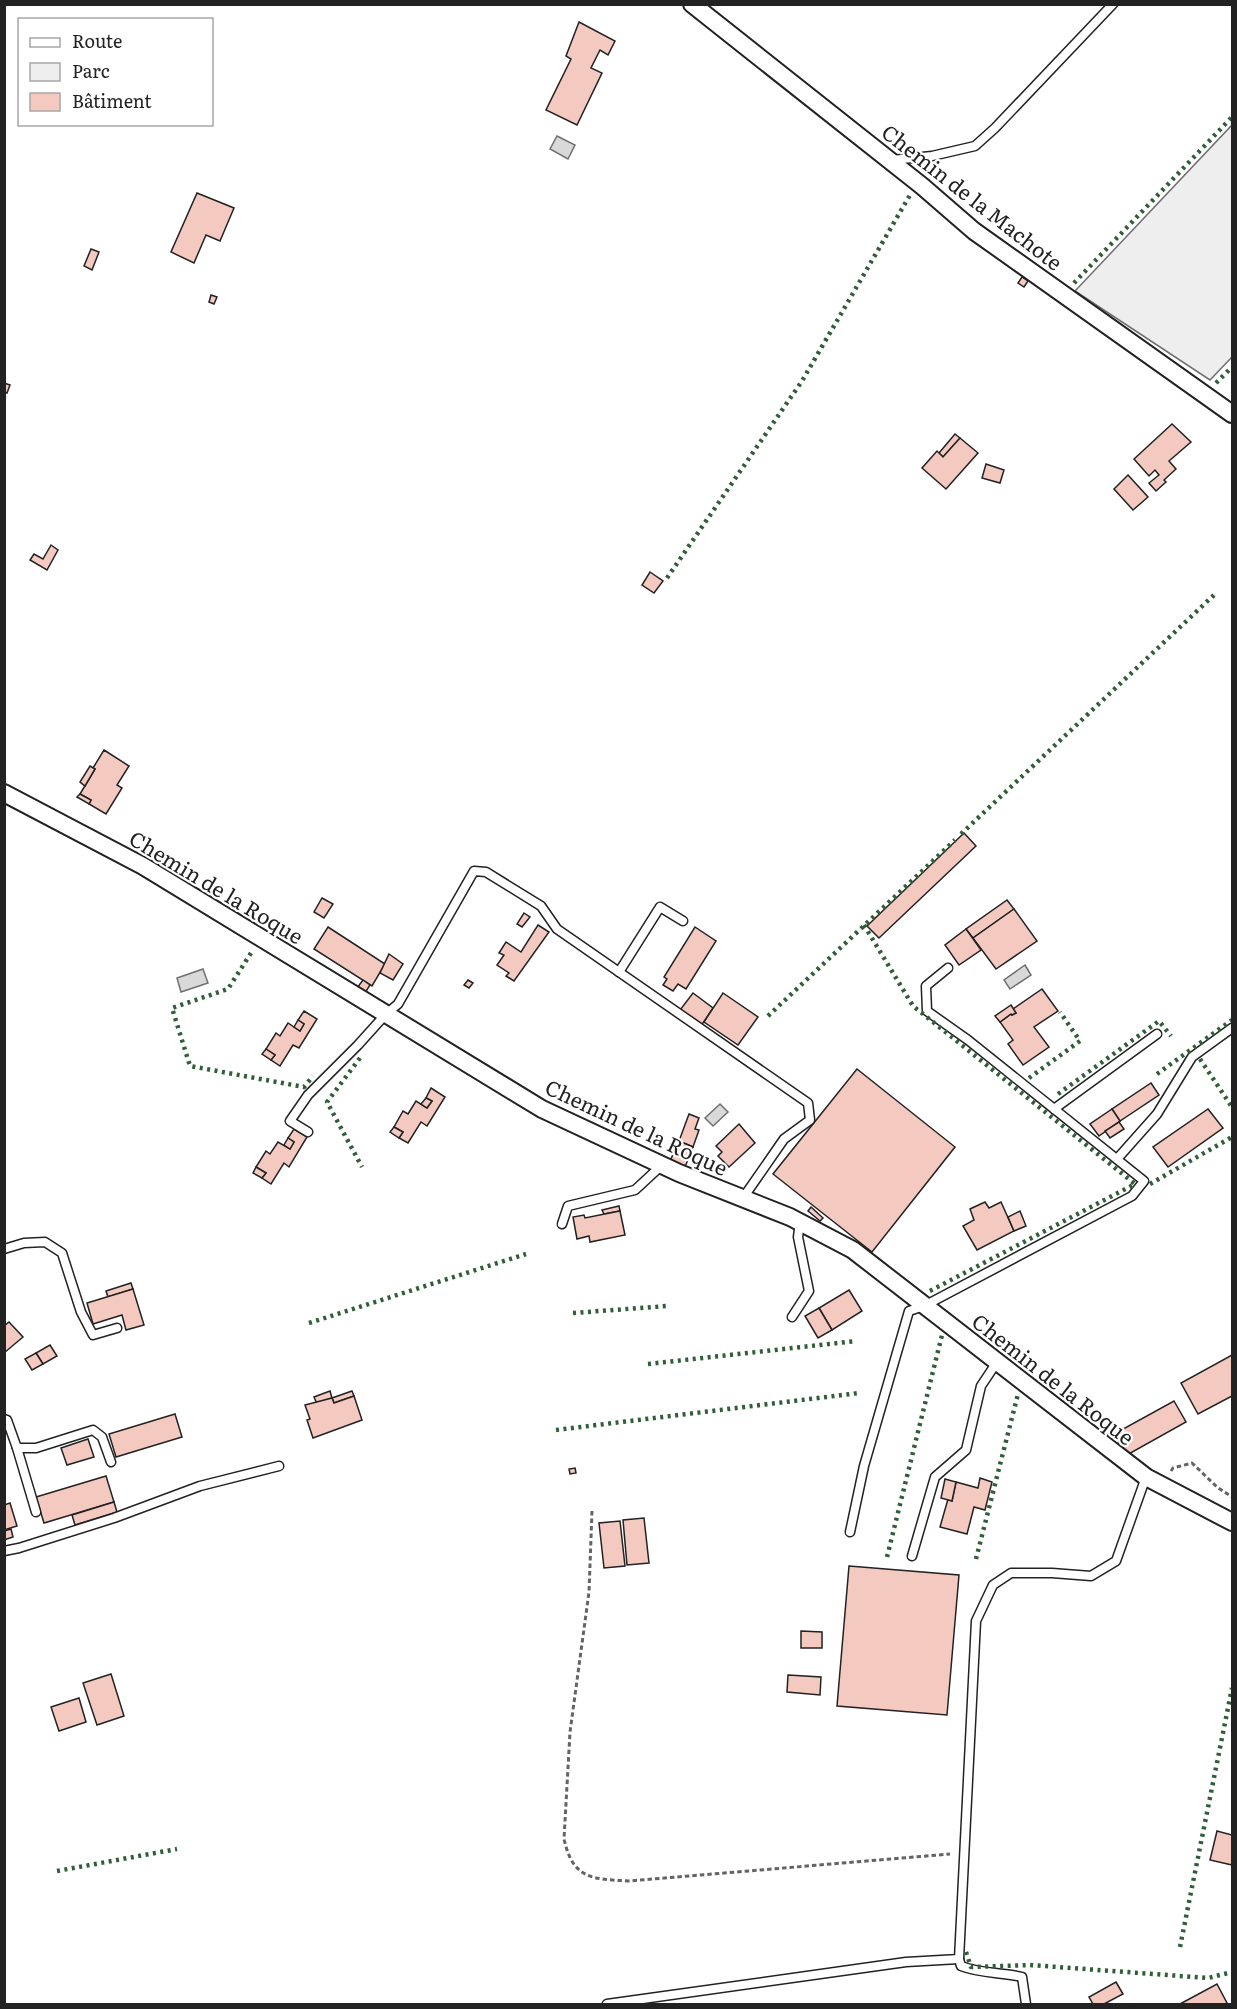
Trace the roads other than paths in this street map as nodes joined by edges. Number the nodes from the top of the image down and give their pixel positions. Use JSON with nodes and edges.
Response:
{"nodes":[{"id":1,"x":692,"y":4,"type":"edge"},
{"id":2,"x":1113,"y":4,"type":"edge"},
{"id":3,"x":889,"y":160,"type":"junction"},
{"id":4,"x":1233,"y":414,"type":"edge"},
{"id":5,"x":4,"y":793,"type":"edge"},
{"id":6,"x":683,"y":921,"type":"dead end"},
{"id":7,"x":948,"y":968,"type":"dead end"},
{"id":8,"x":619,"y":972,"type":"junction"},
{"id":9,"x":385,"y":1015,"type":"junction"},
{"id":10,"x":1233,"y":1028,"type":"edge"},
{"id":11,"x":1157,"y":1034,"type":"dead end"},
{"id":12,"x":1054,"y":1109,"type":"junction"},
{"id":13,"x":308,"y":1132,"type":"dead end"},
{"id":14,"x":1117,"y":1159,"type":"junction"},
{"id":15,"x":662,"y":1165,"type":"junction"},
{"id":16,"x":743,"y":1198,"type":"junction"},
{"id":17,"x":800,"y":1222,"type":"junction"},
{"id":18,"x":562,"y":1224,"type":"dead end"},
{"id":19,"x":4,"y":1249,"type":"edge"},
{"id":20,"x":924,"y":1306,"type":"junction"},
{"id":21,"x":792,"y":1317,"type":"dead end"},
{"id":22,"x":117,"y":1328,"type":"dead end"},
{"id":23,"x":997,"y":1362,"type":"junction"},
{"id":24,"x":4,"y":1419,"type":"edge"},
{"id":25,"x":17,"y":1448,"type":"junction"},
{"id":26,"x":111,"y":1462,"type":"dead end"},
{"id":27,"x":279,"y":1466,"type":"dead end"},
{"id":28,"x":1154,"y":1481,"type":"junction"},
{"id":29,"x":36,"y":1512,"type":"dead end"},
{"id":30,"x":1233,"y":1521,"type":"edge"},
{"id":31,"x":850,"y":1532,"type":"dead end"},
{"id":32,"x":4,"y":1551,"type":"edge"},
{"id":33,"x":912,"y":1556,"type":"dead end"},
{"id":34,"x":958,"y":1959,"type":"junction"},
{"id":35,"x":606,"y":2004,"type":"edge"},
{"id":36,"x":1026,"y":2004,"type":"edge"}],
"edges":[{"from":1,"to":3,"type":"street","name":"Chemin de la Machote"},
{"from":2,"to":3,"type":"lane"},
{"from":3,"to":4,"type":"street","name":"Chemin de la Machote"},
{"from":5,"to":9,"type":"street","name":"Chemin de la Roque"},
{"from":6,"to":8,"type":"lane"},
{"from":7,"to":12,"type":"lane"},
{"from":8,"to":9,"type":"lane"},
{"from":8,"to":16,"type":"lane"},
{"from":9,"to":13,"type":"lane"},
{"from":9,"to":15,"type":"street","name":"Chemin de la Roque"},
{"from":10,"to":14,"type":"lane"},
{"from":11,"to":12,"type":"lane"},
{"from":12,"to":14,"type":"lane"},
{"from":14,"to":20,"type":"lane"},
{"from":15,"to":16,"type":"street","name":"Chemin de la Roque"},
{"from":15,"to":18,"type":"lane"},
{"from":16,"to":17,"type":"street","name":"Chemin de la Roque"},
{"from":17,"to":20,"type":"street","name":"Chemin de la Roque"},
{"from":17,"to":21,"type":"lane"},
{"from":19,"to":22,"type":"lane"},
{"from":20,"to":23,"type":"street","name":"Chemin de la Roque"},
{"from":20,"to":31,"type":"lane"},
{"from":23,"to":28,"type":"street","name":"Chemin de la Roque"},
{"from":23,"to":33,"type":"lane"},
{"from":24,"to":25,"type":"lane"},
{"from":25,"to":26,"type":"lane"},
{"from":25,"to":29,"type":"lane"},
{"from":27,"to":32,"type":"lane"},
{"from":28,"to":30,"type":"street","name":"Chemin de la Roque"},
{"from":28,"to":34,"type":"lane"},
{"from":34,"to":35,"type":"lane"},
{"from":34,"to":36,"type":"lane"}]}
